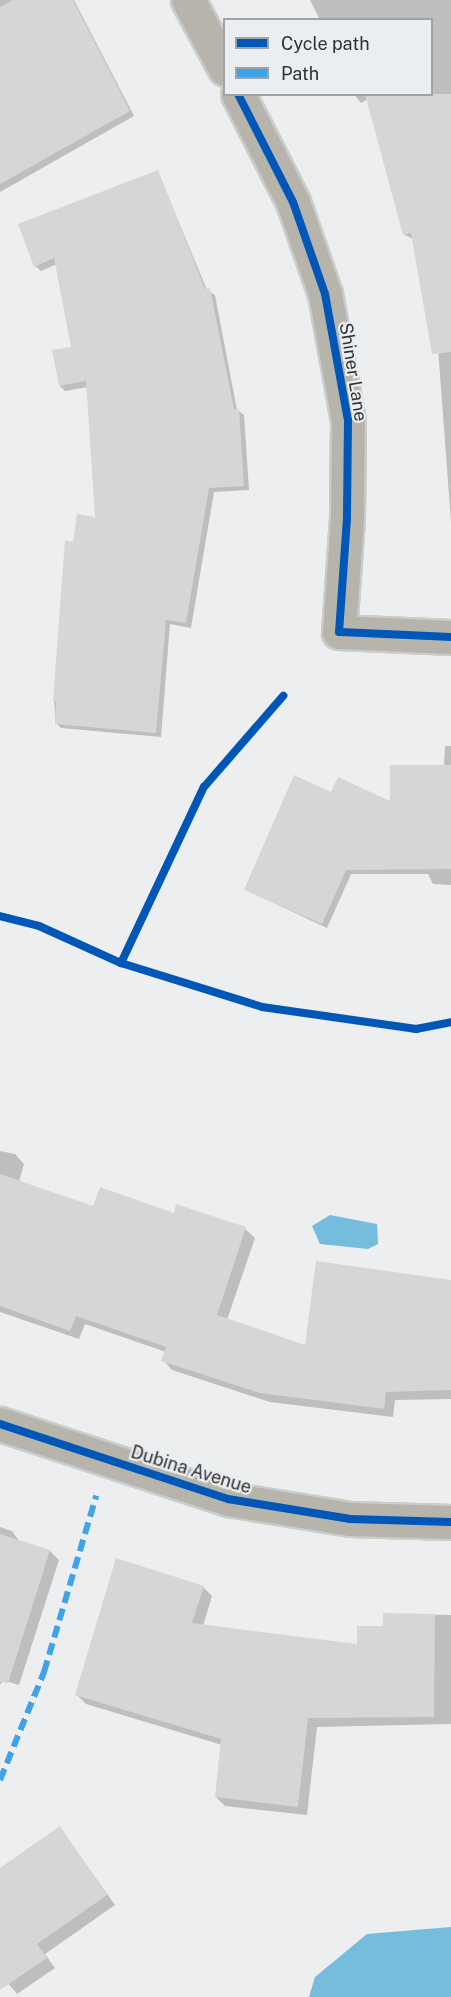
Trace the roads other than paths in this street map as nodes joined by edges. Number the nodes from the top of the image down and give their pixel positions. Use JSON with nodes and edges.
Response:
{"nodes":[{"id":1,"x":188,"y":0,"type":"edge"},
{"id":2,"x":223,"y":65,"type":"edge"},
{"id":3,"x":239,"y":96,"type":"edge"},
{"id":4,"x":451,"y":638,"type":"edge"},
{"id":5,"x":0,"y":1424,"type":"edge"},
{"id":6,"x":451,"y":1522,"type":"edge"}],
"edges":[{"from":1,"to":2,"type":"street"},
{"from":3,"to":4,"type":"street","name":"Shiner Lane"},
{"from":5,"to":6,"type":"street","name":"Dubina Avenue"}]}
